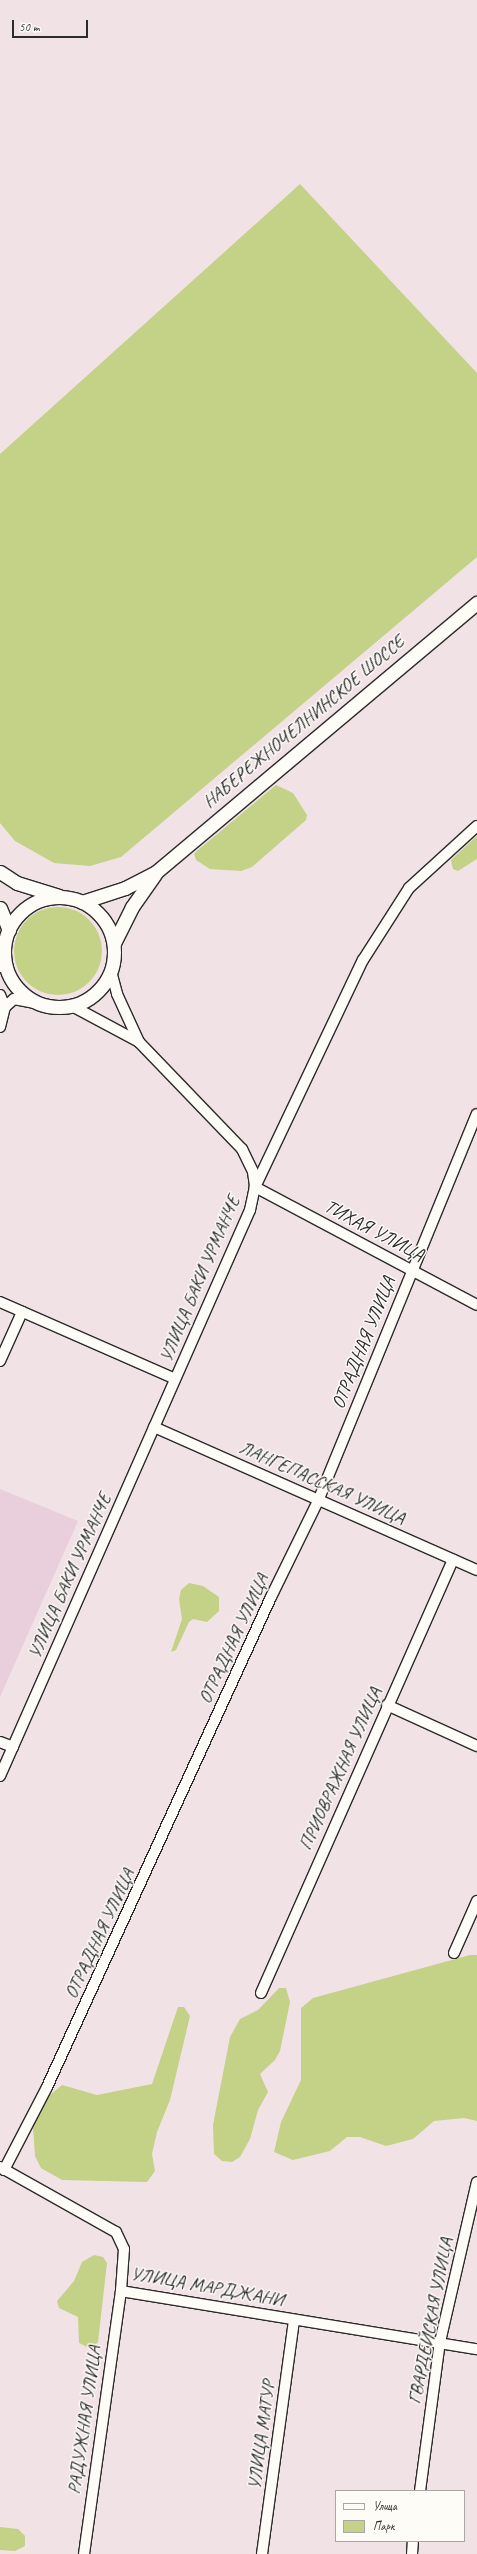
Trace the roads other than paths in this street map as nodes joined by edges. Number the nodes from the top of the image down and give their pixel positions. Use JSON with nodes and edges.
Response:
{"nodes":[{"id":1,"x":477,"y":603,"type":"edge"},
{"id":2,"x":477,"y":826,"type":"edge"},
{"id":3,"x":0,"y":872,"type":"edge"},
{"id":4,"x":156,"y":872,"type":"junction"},
{"id":5,"x":63,"y":897,"type":"junction"},
{"id":6,"x":82,"y":902,"type":"junction"},
{"id":7,"x":0,"y":908,"type":"edge"},
{"id":8,"x":8,"y":930,"type":"junction"},
{"id":9,"x":114,"y":942,"type":"junction"},
{"id":10,"x":4,"y":952,"type":"junction"},
{"id":11,"x":0,"y":966,"type":"edge"},
{"id":12,"x":111,"y":970,"type":"junction"},
{"id":13,"x":0,"y":995,"type":"edge"},
{"id":14,"x":44,"y":1005,"type":"junction"},
{"id":15,"x":72,"y":1006,"type":"junction"},
{"id":16,"x":5,"y":1007,"type":"junction"},
{"id":17,"x":0,"y":1027,"type":"edge"},
{"id":18,"x":139,"y":1042,"type":"junction"},
{"id":19,"x":477,"y":1114,"type":"edge"},
{"id":20,"x":255,"y":1187,"type":"junction"},
{"id":21,"x":412,"y":1271,"type":"junction"},
{"id":22,"x":0,"y":1302,"type":"edge"},
{"id":23,"x":476,"y":1303,"type":"edge"},
{"id":24,"x":22,"y":1312,"type":"junction"},
{"id":25,"x":0,"y":1361,"type":"edge"},
{"id":26,"x":175,"y":1379,"type":"junction"},
{"id":27,"x":154,"y":1427,"type":"junction"},
{"id":28,"x":318,"y":1500,"type":"junction"},
{"id":29,"x":453,"y":1560,"type":"junction"},
{"id":30,"x":477,"y":1570,"type":"edge"},
{"id":31,"x":387,"y":1706,"type":"junction"},
{"id":32,"x":0,"y":1742,"type":"edge"},
{"id":33,"x":477,"y":1746,"type":"edge"},
{"id":34,"x":13,"y":1748,"type":"junction"},
{"id":35,"x":0,"y":1776,"type":"edge"},
{"id":36,"x":477,"y":1901,"type":"edge"},
{"id":37,"x":454,"y":1953,"type":"dead end"},
{"id":38,"x":261,"y":1993,"type":"dead end"},
{"id":39,"x":2,"y":2168,"type":"edge"},
{"id":40,"x":477,"y":2182,"type":"edge"},
{"id":41,"x":121,"y":2291,"type":"junction"},
{"id":42,"x":294,"y":2320,"type":"junction"},
{"id":43,"x":440,"y":2342,"type":"junction"},
{"id":44,"x":477,"y":2348,"type":"edge"},
{"id":45,"x":420,"y":2490,"type":"edge"},
{"id":46,"x":414,"y":2542,"type":"edge"},
{"id":47,"x":84,"y":2554,"type":"edge"},
{"id":48,"x":262,"y":2554,"type":"edge"},
{"id":49,"x":412,"y":2554,"type":"edge"}],
"edges":[{"from":1,"to":4,"type":"main road","name":"НАБЕРЕЖНОЧЕЛНИНСКОЕ ШОССЕ"},
{"from":2,"to":20,"type":"street","name":"УЛИЦА БАКИ УРМАНЧЕ"},
{"from":3,"to":5,"type":"main road"},
{"from":4,"to":6,"type":"main road","name":"НАБЕРЕЖНОЧЕЛНИНСКОЕ ШОССЕ"},
{"from":4,"to":9,"type":"main road","name":"НАБЕРЕЖНОЧЕЛНИНСКОЕ ШОССЕ"},
{"from":5,"to":6,"type":"main road"},
{"from":5,"to":8,"type":"main road"},
{"from":6,"to":9,"type":"main road"},
{"from":7,"to":8,"type":"main road"},
{"from":8,"to":10,"type":"main road"},
{"from":9,"to":12,"type":"main road"},
{"from":10,"to":11,"type":"street"},
{"from":10,"to":14,"type":"main road"},
{"from":12,"to":15,"type":"main road"},
{"from":12,"to":18,"type":"street"},
{"from":13,"to":16,"type":"street"},
{"from":14,"to":15,"type":"main road"},
{"from":14,"to":16,"type":"street"},
{"from":15,"to":18,"type":"street"},
{"from":16,"to":17,"type":"street"},
{"from":18,"to":20,"type":"street"},
{"from":19,"to":21,"type":"street","name":"ОТРАДНАЯ УЛИЦА"},
{"from":20,"to":21,"type":"street","name":"ТИХАЯ УЛИЦА"},
{"from":20,"to":26,"type":"street","name":"УЛИЦА БАКИ УРМАНЧЕ"},
{"from":21,"to":23,"type":"street","name":"ТИХАЯ УЛИЦА"},
{"from":21,"to":28,"type":"street","name":"ОТРАДНАЯ УЛИЦА"},
{"from":22,"to":24,"type":"street"},
{"from":24,"to":25,"type":"street"},
{"from":24,"to":26,"type":"street"},
{"from":26,"to":27,"type":"street","name":"УЛИЦА БАКИ УРМАНЧЕ"},
{"from":27,"to":28,"type":"street","name":"ЛАНГЕПАССКАЯ УЛИЦА"},
{"from":27,"to":34,"type":"street","name":"УЛИЦА БАКИ УРМАНЧЕ"},
{"from":28,"to":29,"type":"street","name":"ЛАНГЕПАССКАЯ УЛИЦА"},
{"from":28,"to":39,"type":"street","name":"ОТРАДНАЯ УЛИЦА"},
{"from":29,"to":30,"type":"street","name":"ЛАНГЕПАССКАЯ УЛИЦА"},
{"from":29,"to":31,"type":"street","name":"ПРИОВРАЖНАЯ УЛИЦА"},
{"from":31,"to":33,"type":"street"},
{"from":31,"to":38,"type":"street","name":"ПРИОВРАЖНАЯ УЛИЦА"},
{"from":32,"to":34,"type":"street"},
{"from":34,"to":35,"type":"street","name":"УЛИЦА БАКИ УРМАНЧЕ"},
{"from":36,"to":37,"type":"street"},
{"from":39,"to":41,"type":"street","name":"УЛИЦА МАРДЖАНИ"},
{"from":40,"to":43,"type":"street","name":"ГВАРДЕЙСКАЯ УЛИЦА"},
{"from":41,"to":42,"type":"street","name":"УЛИЦА МАРДЖАНИ"},
{"from":41,"to":47,"type":"street","name":"РАДУЖНАЯ УЛИЦА"},
{"from":42,"to":43,"type":"street","name":"УЛИЦА МАРДЖАНИ"},
{"from":42,"to":48,"type":"street","name":"УЛИЦА МАТУР"},
{"from":43,"to":44,"type":"street","name":"УЛИЦА МАРДЖАНИ"},
{"from":43,"to":45,"type":"street","name":"ГВАРДЕЙСКАЯ УЛИЦА"},
{"from":46,"to":49,"type":"street"}]}
